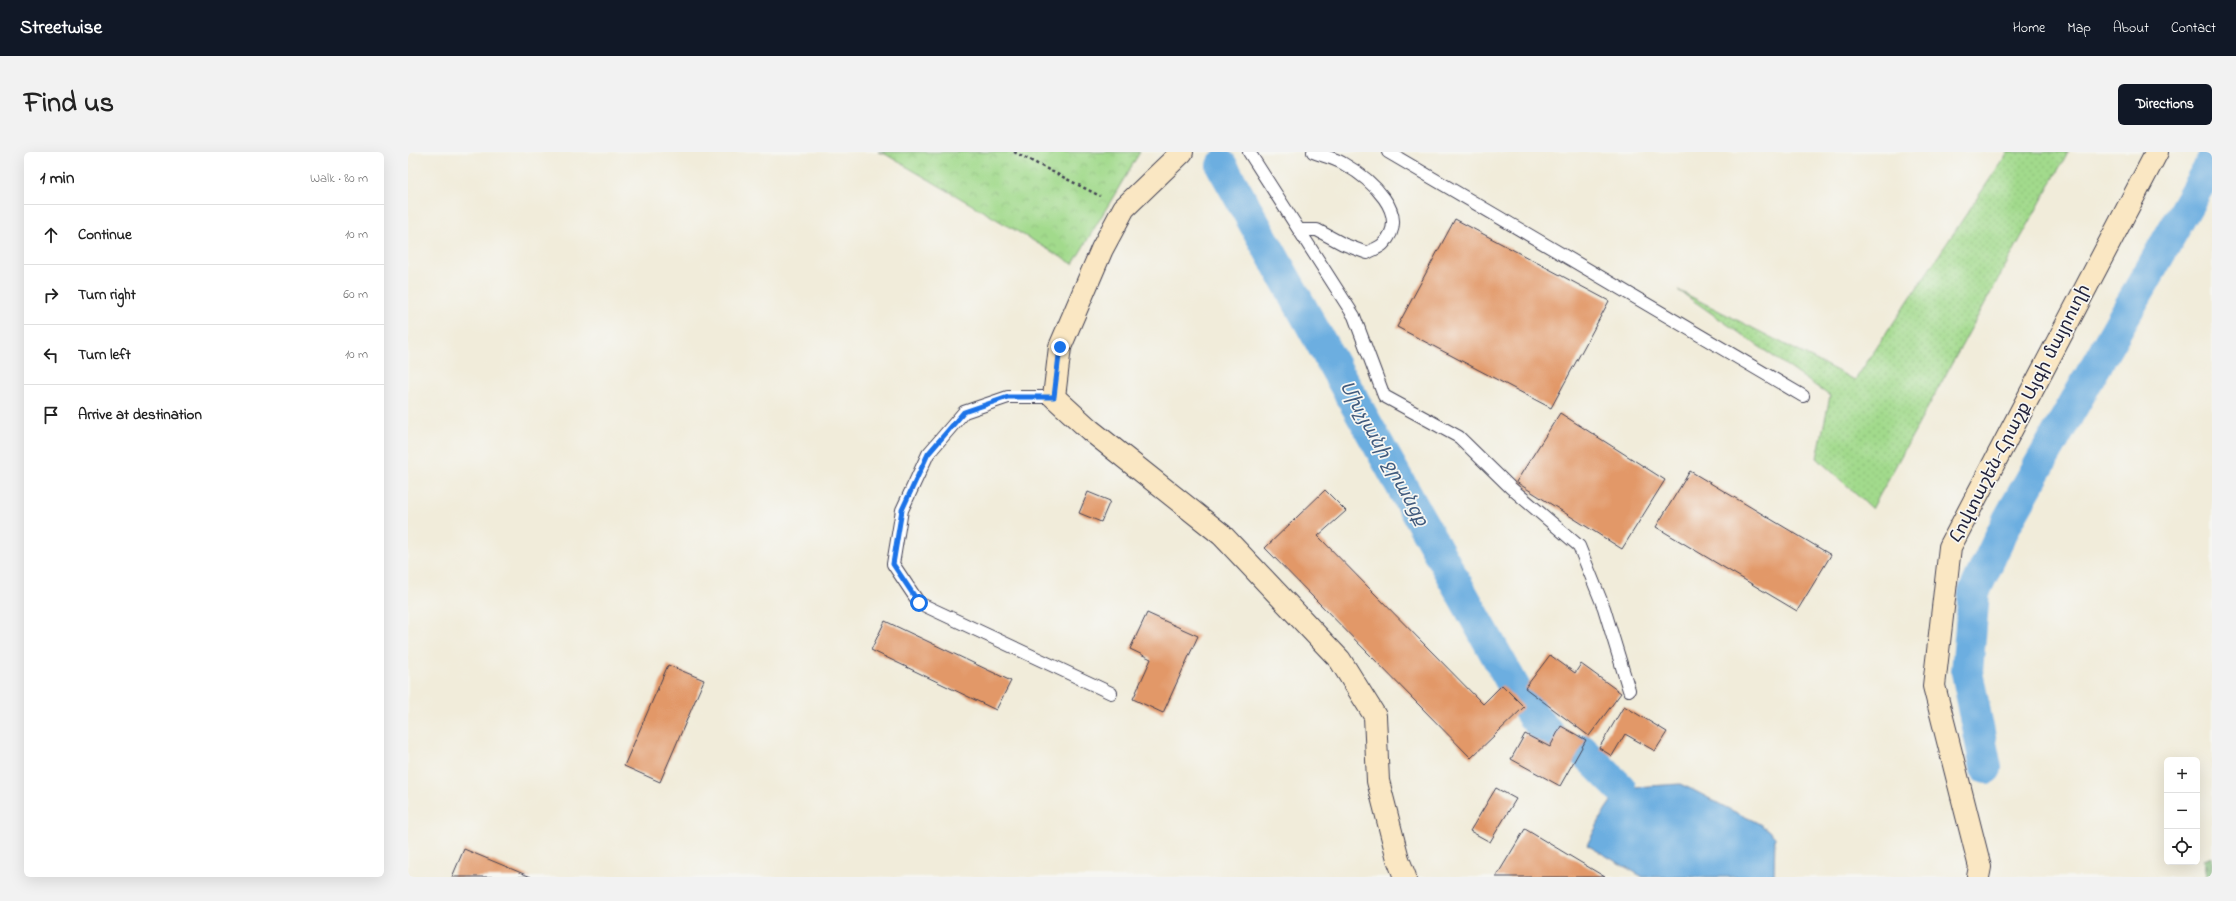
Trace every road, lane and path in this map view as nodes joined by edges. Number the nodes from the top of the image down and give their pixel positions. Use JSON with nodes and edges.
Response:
{"nodes":[{"id":1,"x":1014,"y":152,"type":"edge"},
{"id":2,"x":1182,"y":152,"type":"edge"},
{"id":3,"x":1249,"y":152,"type":"edge"},
{"id":4,"x":1313,"y":152,"type":"edge"},
{"id":5,"x":1388,"y":152,"type":"edge"},
{"id":6,"x":2157,"y":152,"type":"edge"},
{"id":7,"x":1124,"y":208,"type":"junction"},
{"id":8,"x":1299,"y":230,"type":"junction"},
{"id":9,"x":1803,"y":396,"type":"dead end"},
{"id":10,"x":1054,"y":397,"type":"junction"},
{"id":11,"x":1629,"y":690,"type":"dead end"},
{"id":12,"x":1111,"y":693,"type":"dead end"},
{"id":13,"x":1405,"y":877,"type":"edge"},
{"id":14,"x":1978,"y":877,"type":"edge"}],
"edges":[{"from":1,"to":7,"type":"path"},
{"from":2,"to":7,"type":"street"},
{"from":3,"to":8,"type":"lane"},
{"from":4,"to":8,"type":"lane"},
{"from":5,"to":9,"type":"lane"},
{"from":6,"to":14,"type":"street","name":"Հովտաշեն-Հրաշք Այգի մայրուղի"},
{"from":7,"to":10,"type":"street"},
{"from":8,"to":11,"type":"lane"},
{"from":10,"to":12,"type":"lane"},
{"from":10,"to":13,"type":"street"}]}
